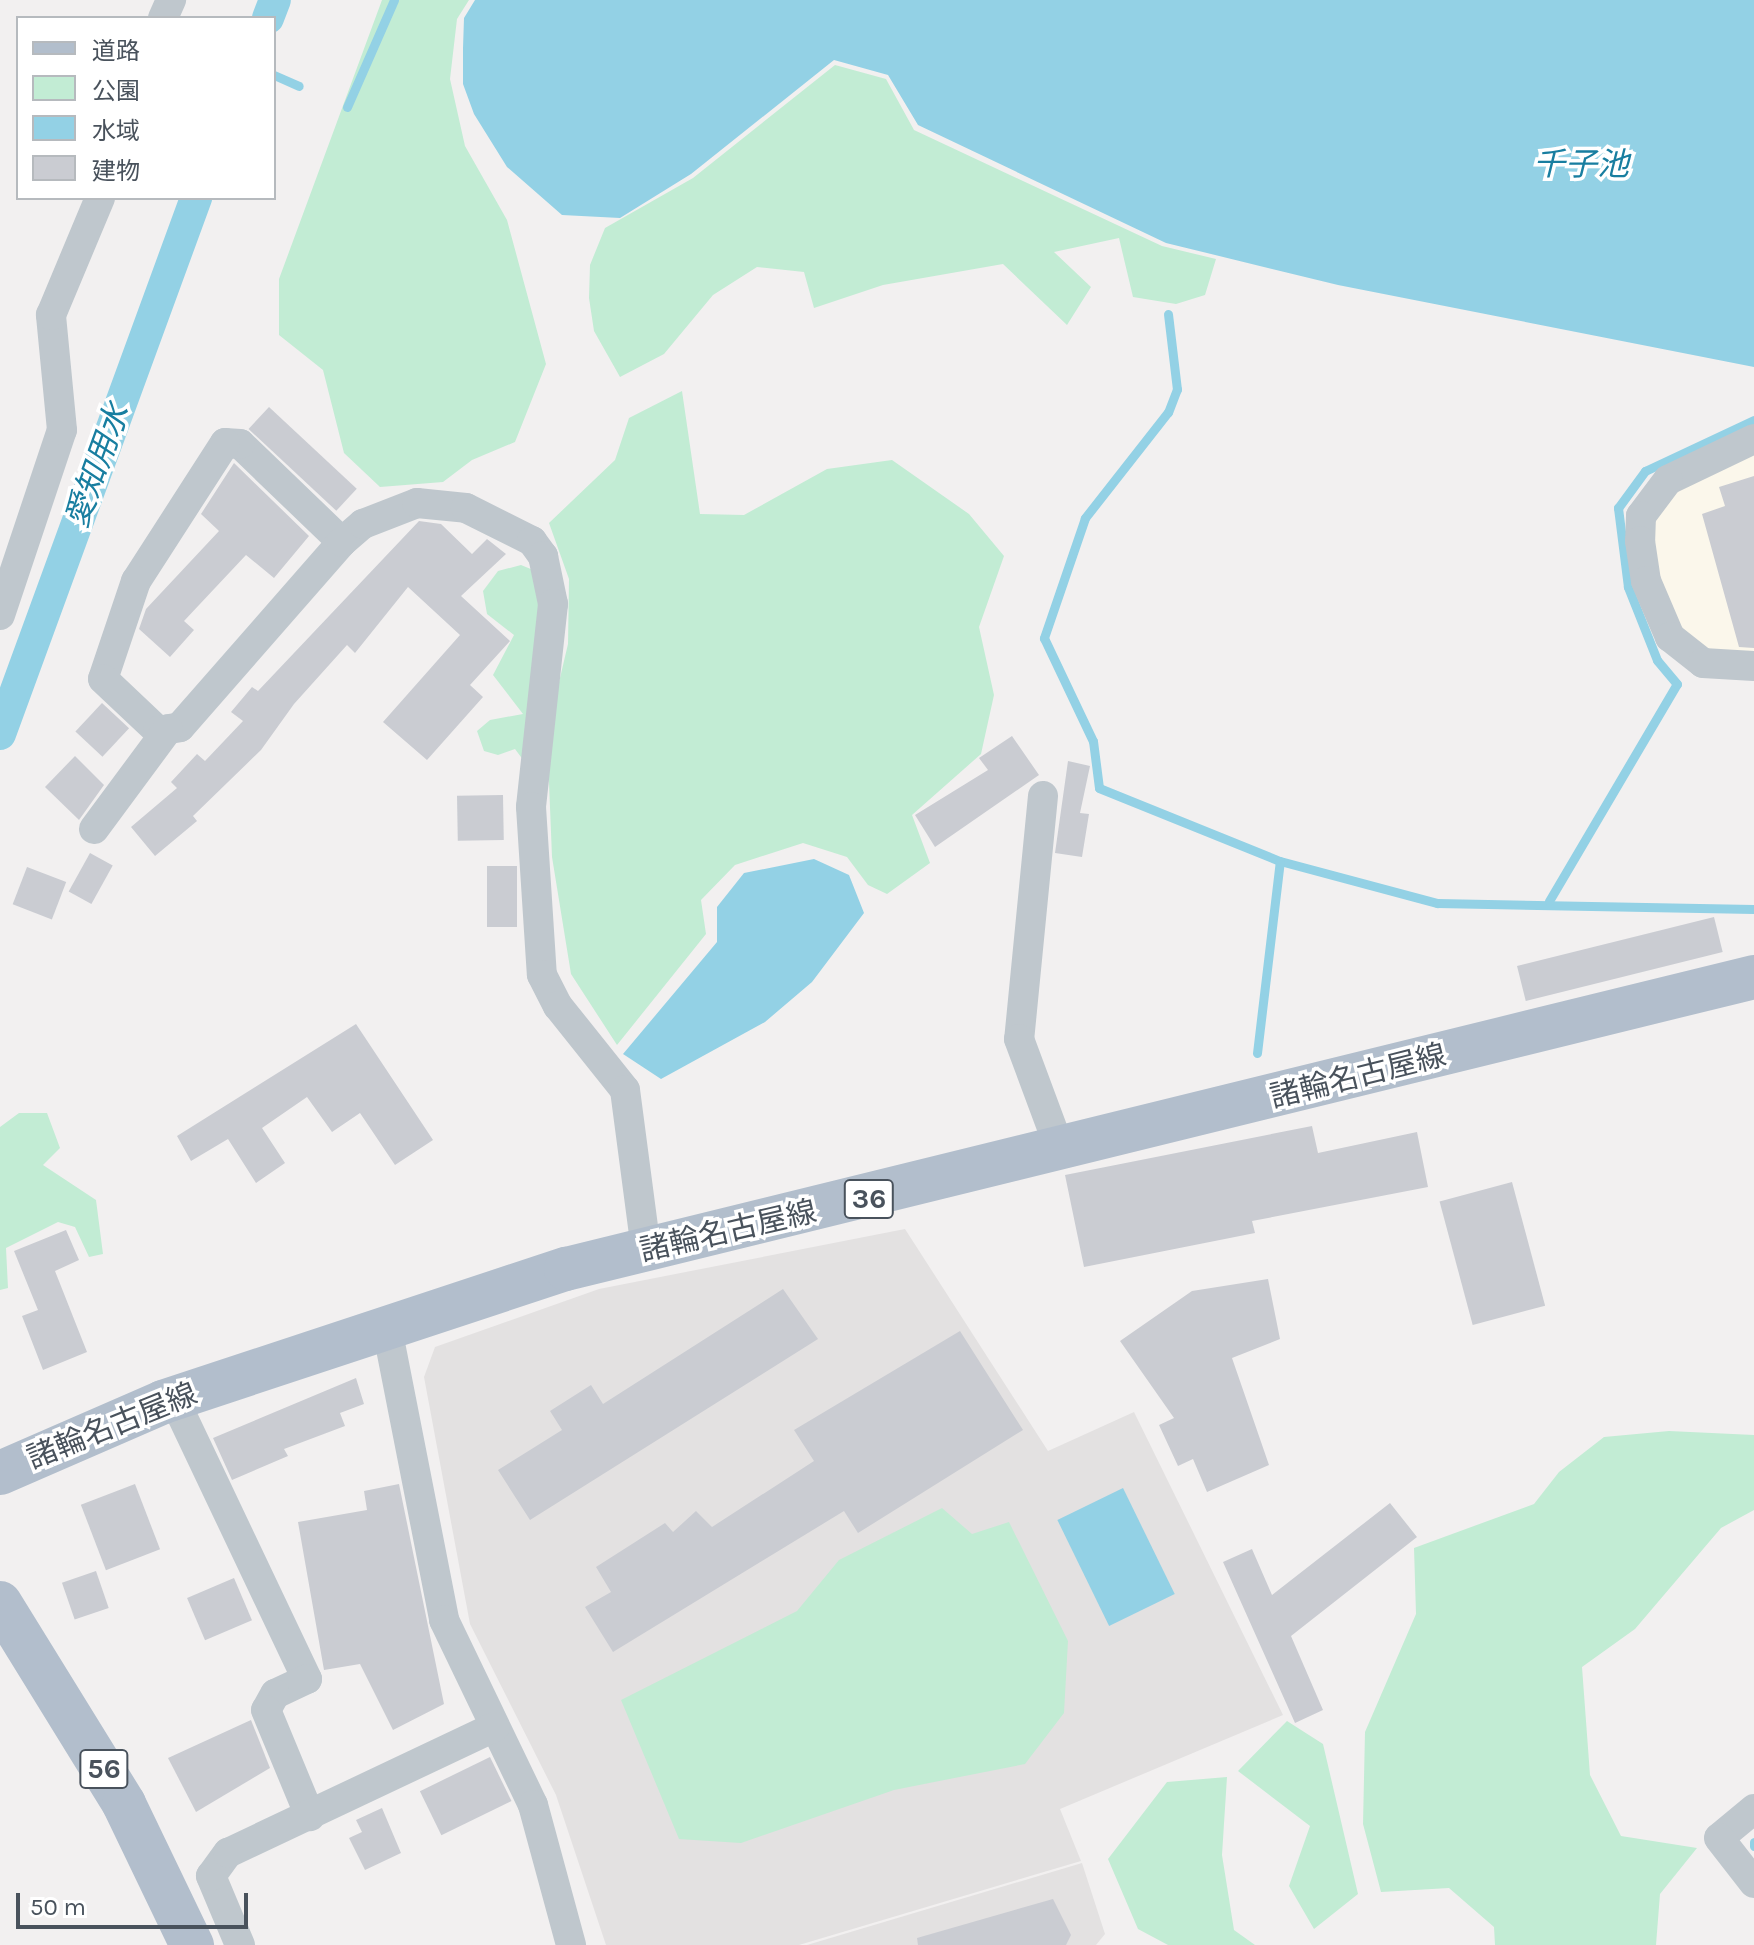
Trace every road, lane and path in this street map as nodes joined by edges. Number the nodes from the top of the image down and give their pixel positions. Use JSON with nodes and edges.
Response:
{"nodes":[{"id":1,"x":99,"y":200,"type":"edge"},
{"id":2,"x":1754,"y":439,"type":"edge"},
{"id":3,"x":342,"y":542,"type":"junction"},
{"id":4,"x":0,"y":615,"type":"edge"},
{"id":5,"x":1754,"y":666,"type":"edge"},
{"id":6,"x":168,"y":729,"type":"junction"},
{"id":7,"x":1043,"y":796,"type":"dead end"},
{"id":8,"x":94,"y":829,"type":"dead end"},
{"id":9,"x":1754,"y":977,"type":"edge"},
{"id":10,"x":1061,"y":1152,"type":"junction"},
{"id":11,"x":646,"y":1249,"type":"junction"},
{"id":12,"x":386,"y":1323,"type":"junction"},
{"id":13,"x":174,"y":1399,"type":"junction"},
{"id":14,"x":0,"y":1473,"type":"edge"},
{"id":15,"x":0,"y":1603,"type":"edge"},
{"id":16,"x":495,"y":1727,"type":"junction"},
{"id":17,"x":1754,"y":1809,"type":"edge"},
{"id":18,"x":310,"y":1816,"type":"junction"},
{"id":19,"x":1754,"y":1883,"type":"edge"},
{"id":20,"x":192,"y":1945,"type":"edge"},
{"id":21,"x":240,"y":1945,"type":"edge"},
{"id":22,"x":571,"y":1945,"type":"edge"}],
"edges":[{"from":1,"to":4,"type":"street"},
{"from":2,"to":5,"type":"street"},
{"from":3,"to":6,"type":"street"},
{"from":3,"to":6,"type":"street"},
{"from":3,"to":11,"type":"street"},
{"from":6,"to":8,"type":"street"},
{"from":7,"to":10,"type":"street"},
{"from":9,"to":10,"type":"main road","name":"諸輪名古屋線","number":"36"},
{"from":10,"to":11,"type":"main road","name":"諸輪名古屋線","number":"36"},
{"from":11,"to":12,"type":"main road","name":"諸輪名古屋線","number":"36"},
{"from":12,"to":13,"type":"main road","name":"諸輪名古屋線","number":"36"},
{"from":12,"to":16,"type":"street"},
{"from":13,"to":14,"type":"main road","name":"諸輪名古屋線","number":"36"},
{"from":13,"to":18,"type":"street"},
{"from":15,"to":20,"type":"main road","number":"56"},
{"from":16,"to":18,"type":"street"},
{"from":16,"to":22,"type":"street"},
{"from":17,"to":19,"type":"street"},
{"from":18,"to":21,"type":"street"}]}
